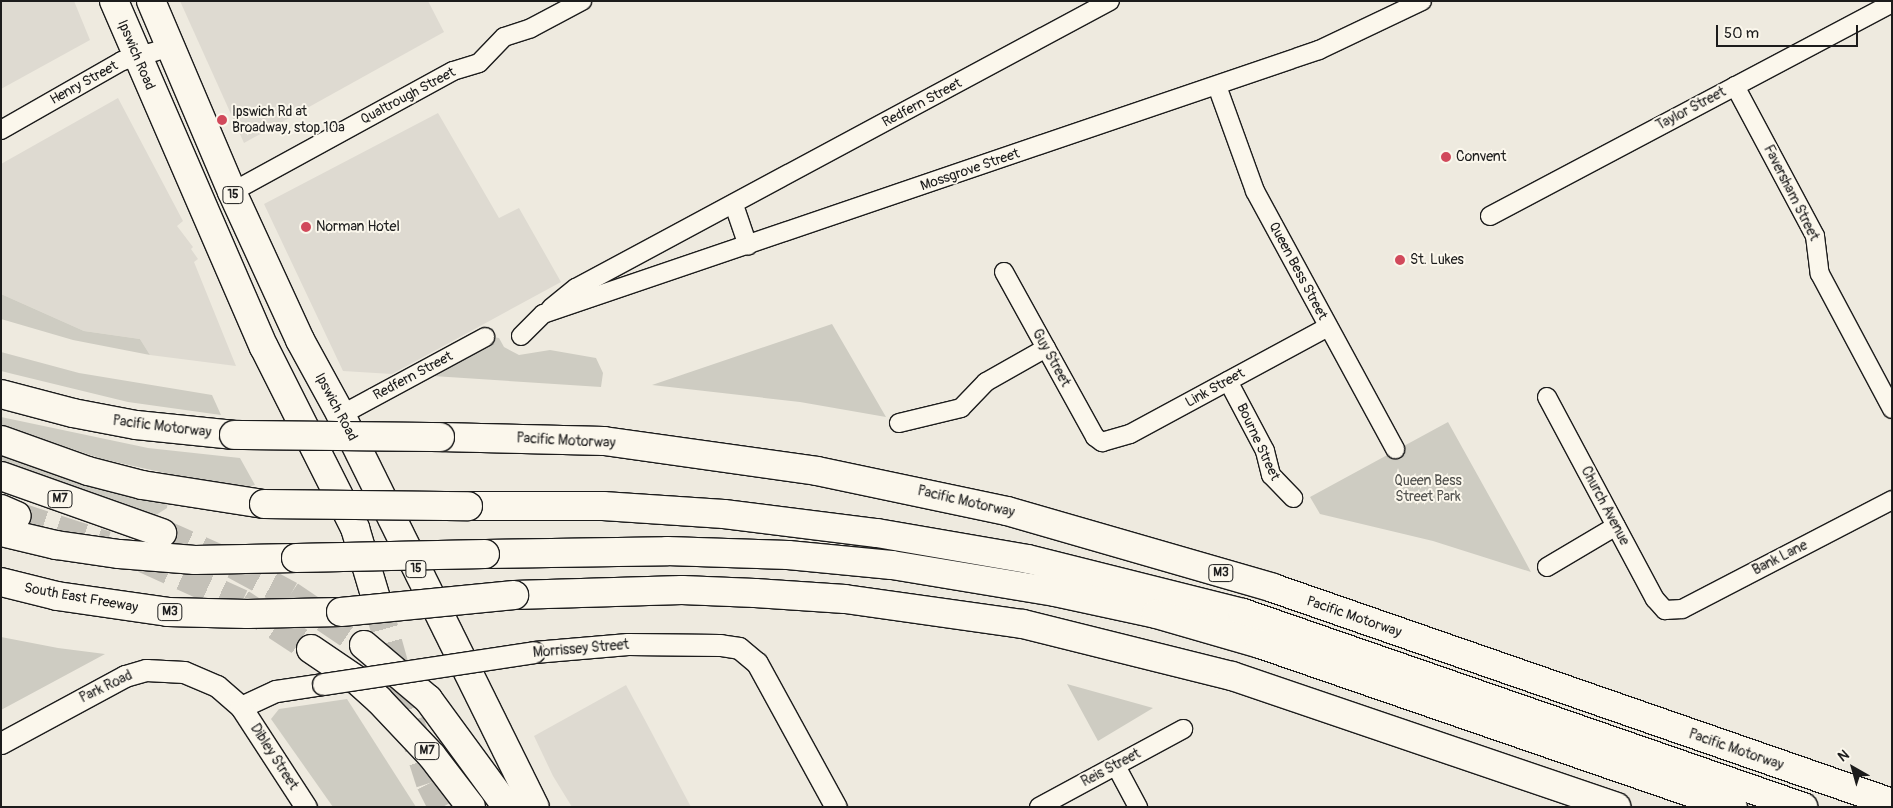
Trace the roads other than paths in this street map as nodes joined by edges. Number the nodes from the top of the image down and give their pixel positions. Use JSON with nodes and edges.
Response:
{"nodes":[{"id":1,"x":114,"y":1,"type":"edge"},
{"id":2,"x":151,"y":1,"type":"edge"},
{"id":3,"x":582,"y":1,"type":"edge"},
{"id":4,"x":1110,"y":1,"type":"edge"},
{"id":5,"x":1422,"y":1,"type":"edge"},
{"id":6,"x":1892,"y":3,"type":"edge"},
{"id":7,"x":171,"y":48,"type":"junction"},
{"id":8,"x":138,"y":56,"type":"junction"},
{"id":9,"x":1217,"y":86,"type":"junction"},
{"id":10,"x":1735,"y":86,"type":"junction"},
{"id":11,"x":1,"y":130,"type":"edge"},
{"id":12,"x":232,"y":192,"type":"junction"},
{"id":13,"x":734,"y":205,"type":"junction"},
{"id":14,"x":1490,"y":216,"type":"dead end"},
{"id":15,"x":748,"y":246,"type":"junction"},
{"id":16,"x":1004,"y":272,"type":"dead end"},
{"id":17,"x":543,"y":314,"type":"junction"},
{"id":18,"x":1328,"y":327,"type":"junction"},
{"id":19,"x":521,"y":336,"type":"dead end"},
{"id":20,"x":485,"y":337,"type":"dead end"},
{"id":21,"x":1046,"y":348,"type":"junction"},
{"id":22,"x":1228,"y":381,"type":"junction"},
{"id":23,"x":1,"y":394,"type":"edge"},
{"id":24,"x":1547,"y":397,"type":"dead end"},
{"id":25,"x":1892,"y":409,"type":"edge"},
{"id":26,"x":341,"y":415,"type":"junction"},
{"id":27,"x":899,"y":422,"type":"dead end"},
{"id":28,"x":1,"y":440,"type":"edge"},
{"id":29,"x":1100,"y":442,"type":"joint"},
{"id":30,"x":1395,"y":449,"type":"dead end"},
{"id":31,"x":1,"y":476,"type":"edge"},
{"id":32,"x":1293,"y":498,"type":"dead end"},
{"id":33,"x":1892,"y":500,"type":"edge"},
{"id":34,"x":7,"y":519,"type":"edge"},
{"id":35,"x":1616,"y":526,"type":"junction"},
{"id":36,"x":162,"y":533,"type":"tunnel mouth"},
{"id":37,"x":1547,"y":566,"type":"dead end"},
{"id":38,"x":1,"y":582,"type":"edge"},
{"id":39,"x":377,"y":602,"type":"tunnel mouth"},
{"id":40,"x":1667,"y":611,"type":"joint"},
{"id":41,"x":364,"y":645,"type":"tunnel mouth"},
{"id":42,"x":311,"y":649,"type":"tunnel mouth"},
{"id":43,"x":240,"y":707,"type":"junction"},
{"id":44,"x":1183,"y":729,"type":"dead end"},
{"id":45,"x":1,"y":743,"type":"edge"},
{"id":46,"x":1116,"y":766,"type":"junction"},
{"id":47,"x":1892,"y":804,"type":"edge"},
{"id":48,"x":306,"y":807,"type":"edge"},
{"id":49,"x":471,"y":807,"type":"edge"},
{"id":50,"x":507,"y":807,"type":"edge"},
{"id":51,"x":535,"y":807,"type":"edge"},
{"id":52,"x":836,"y":807,"type":"edge"},
{"id":53,"x":1039,"y":807,"type":"edge"},
{"id":54,"x":1138,"y":807,"type":"edge"},
{"id":55,"x":1616,"y":807,"type":"edge"},
{"id":56,"x":1733,"y":807,"type":"edge"},
{"id":57,"x":1804,"y":807,"type":"edge"}],
"edges":[{"from":1,"to":8,"type":"highway","name":"Ipswich Road","number":"15"},
{"from":2,"to":7,"type":"highway","name":"Ipswich Road","number":"15"},
{"from":3,"to":12,"type":"street","name":"Qualtrough Street"},
{"from":4,"to":13,"type":"street","name":"Redfern Street"},
{"from":5,"to":9,"type":"street","name":"Mossgrove Street"},
{"from":6,"to":10,"type":"street","name":"Taylor Street"},
{"from":7,"to":8,"type":"street","name":"Henry Street"},
{"from":7,"to":12,"type":"highway","name":"Ipswich Road","number":"15"},
{"from":8,"to":11,"type":"street","name":"Henry Street"},
{"from":8,"to":39,"type":"highway","name":"Ipswich Road","number":"15"},
{"from":9,"to":15,"type":"street","name":"Mossgrove Street"},
{"from":9,"to":18,"type":"street","name":"Queen Bess Street"},
{"from":10,"to":14,"type":"street","name":"Taylor Street"},
{"from":10,"to":25,"type":"street","name":"Faversham Street"},
{"from":12,"to":26,"type":"highway","name":"Ipswich Road","number":"15"},
{"from":13,"to":15,"type":"street"},
{"from":13,"to":17,"type":"street","name":"Redfern Street"},
{"from":15,"to":17,"type":"street","name":"Mossgrove Street"},
{"from":16,"to":21,"type":"street","name":"Guy Street"},
{"from":17,"to":19,"type":"street","name":"Mossgrove Street"},
{"from":18,"to":22,"type":"street","name":"Link Street"},
{"from":18,"to":30,"type":"street","name":"Queen Bess Street"},
{"from":20,"to":26,"type":"street","name":"Redfern Street"},
{"from":21,"to":27,"type":"street"},
{"from":21,"to":29,"type":"street","name":"Guy Street"},
{"from":22,"to":29,"type":"street","name":"Link Street"},
{"from":22,"to":32,"type":"street","name":"Bourne Street"},
{"from":23,"to":47,"type":"highway","name":"Pacific Motorway","number":"M3","bridge":true},
{"from":24,"to":35,"type":"street","name":"Church Avenue"},
{"from":26,"to":51,"type":"highway","name":"Ipswich Road","number":"15"},
{"from":28,"to":57,"type":"highway","bridge":true},
{"from":31,"to":36,"type":"highway","number":"M7"},
{"from":33,"to":40,"type":"street","name":"Bank Lane"},
{"from":34,"to":56,"type":"highway","bridge":true},
{"from":35,"to":37,"type":"street"},
{"from":35,"to":40,"type":"street","name":"Church Avenue"},
{"from":38,"to":55,"type":"highway","name":"South East Freeway","number":"M3","bridge":true},
{"from":41,"to":50,"type":"highway","number":"M7"},
{"from":42,"to":49,"type":"highway","number":"M7"},
{"from":43,"to":45,"type":"street","name":"Park Road"},
{"from":43,"to":48,"type":"street","name":"Dibley Street"},
{"from":43,"to":52,"type":"street","name":"Morrissey Street","bridge":true},
{"from":44,"to":46,"type":"street","name":"Reis Street"},
{"from":46,"to":53,"type":"street","name":"Reis Street"},
{"from":46,"to":54,"type":"street"}]}
